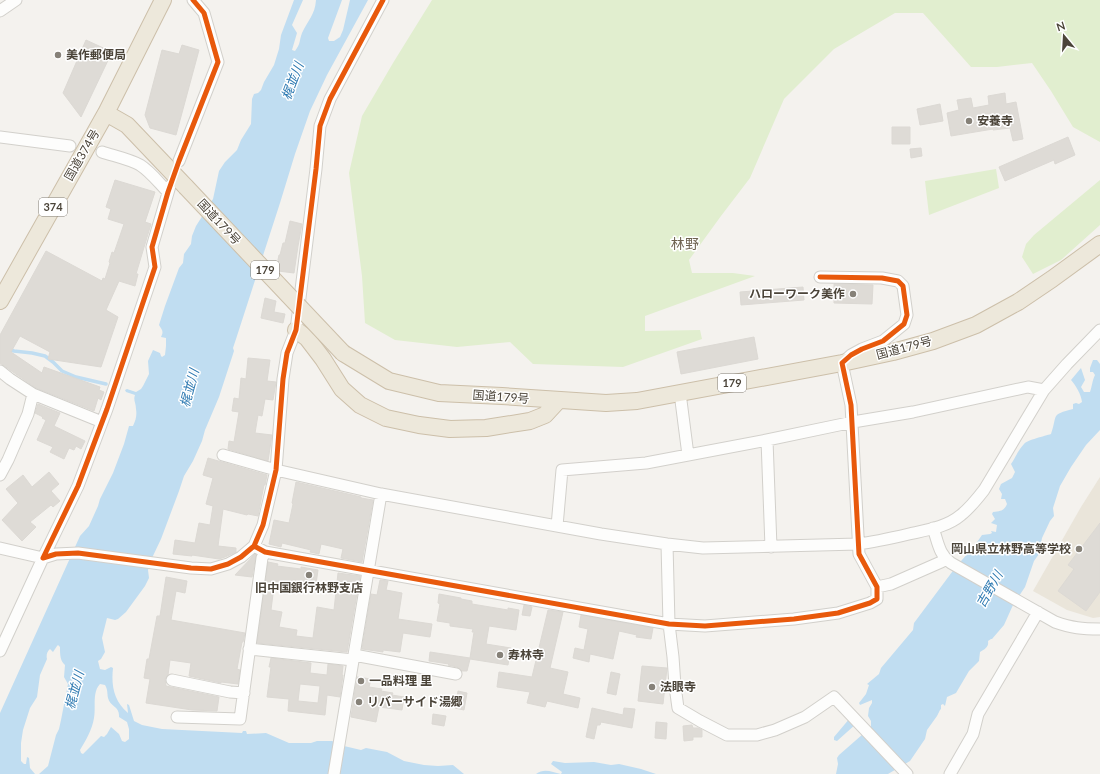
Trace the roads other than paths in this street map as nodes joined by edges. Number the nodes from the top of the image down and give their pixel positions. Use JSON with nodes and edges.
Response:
{"nodes":[{"id":1,"x":16,"y":0,"type":"edge"},
{"id":2,"x":163,"y":0,"type":"edge"},
{"id":3,"x":193,"y":0,"type":"edge"},
{"id":4,"x":383,"y":0,"type":"edge"},
{"id":5,"x":0,"y":11,"type":"edge"},
{"id":6,"x":106,"y":113,"type":"junction"},
{"id":7,"x":0,"y":137,"type":"edge"},
{"id":8,"x":70,"y":146,"type":"dead end"},
{"id":9,"x":102,"y":152,"type":"dead end"},
{"id":10,"x":179,"y":161,"type":"dead end"},
{"id":11,"x":1100,"y":244,"type":"edge"},
{"id":12,"x":820,"y":277,"type":"dead end"},
{"id":13,"x":0,"y":301,"type":"edge"},
{"id":14,"x":296,"y":330,"type":"junction"},
{"id":15,"x":1100,"y":330,"type":"edge"},
{"id":16,"x":842,"y":363,"type":"junction"},
{"id":17,"x":0,"y":370,"type":"edge"},
{"id":18,"x":1044,"y":390,"type":"junction"},
{"id":19,"x":680,"y":393,"type":"junction"},
{"id":20,"x":33,"y":394,"type":"junction"},
{"id":21,"x":558,"y":401,"type":"junction"},
{"id":22,"x":102,"y":422,"type":"junction"},
{"id":23,"x":853,"y":422,"type":"junction"},
{"id":24,"x":767,"y":440,"type":"junction"},
{"id":25,"x":223,"y":455,"type":"dead end"},
{"id":26,"x":688,"y":455,"type":"junction"},
{"id":27,"x":276,"y":470,"type":"junction"},
{"id":28,"x":0,"y":475,"type":"edge"},
{"id":29,"x":381,"y":494,"type":"junction"},
{"id":30,"x":557,"y":526,"type":"junction"},
{"id":31,"x":933,"y":528,"type":"junction"},
{"id":32,"x":666,"y":544,"type":"junction"},
{"id":33,"x":858,"y":544,"type":"junction"},
{"id":34,"x":254,"y":546,"type":"junction"},
{"id":35,"x":771,"y":547,"type":"junction"},
{"id":36,"x":0,"y":548,"type":"edge"},
{"id":37,"x":265,"y":552,"type":"junction"},
{"id":38,"x":42,"y":558,"type":"junction"},
{"id":39,"x":948,"y":561,"type":"junction"},
{"id":40,"x":368,"y":570,"type":"junction"},
{"id":41,"x":877,"y":588,"type":"junction"},
{"id":42,"x":1033,"y":609,"type":"junction"},
{"id":43,"x":669,"y":624,"type":"junction"},
{"id":44,"x":1100,"y":629,"type":"edge"},
{"id":45,"x":249,"y":649,"type":"junction"},
{"id":46,"x":0,"y":651,"type":"edge"},
{"id":47,"x":353,"y":657,"type":"junction"},
{"id":48,"x":456,"y":674,"type":"dead end"},
{"id":49,"x":172,"y":680,"type":"dead end"},
{"id":50,"x":244,"y":693,"type":"junction"},
{"id":51,"x":177,"y":716,"type":"dead end"},
{"id":52,"x":334,"y":774,"type":"edge"},
{"id":53,"x":906,"y":774,"type":"edge"},
{"id":54,"x":950,"y":774,"type":"edge"}],
"edges":[{"from":1,"to":5,"type":"street"},
{"from":2,"to":6,"type":"highway"},
{"from":3,"to":10,"type":"street"},
{"from":4,"to":14,"type":"street"},
{"from":6,"to":13,"type":"highway","name":"国道374号","number":"374"},
{"from":6,"to":21,"type":"highway","name":"国道179号","number":"179","bridge":true},
{"from":7,"to":8,"type":"street"},
{"from":9,"to":22,"type":"street"},
{"from":11,"to":16,"type":"highway","name":"国道179号","number":"179"},
{"from":12,"to":16,"type":"street"},
{"from":14,"to":21,"type":"highway"},
{"from":14,"to":27,"type":"street"},
{"from":15,"to":18,"type":"street"},
{"from":16,"to":19,"type":"highway","name":"国道179号","number":"179"},
{"from":16,"to":23,"type":"street"},
{"from":17,"to":20,"type":"street"},
{"from":18,"to":23,"type":"street"},
{"from":18,"to":31,"type":"street"},
{"from":19,"to":21,"type":"highway","name":"国道179号","number":"179"},
{"from":19,"to":26,"type":"street"},
{"from":20,"to":22,"type":"street"},
{"from":20,"to":28,"type":"street"},
{"from":22,"to":38,"type":"street"},
{"from":23,"to":24,"type":"street"},
{"from":23,"to":33,"type":"street"},
{"from":24,"to":26,"type":"street"},
{"from":24,"to":35,"type":"street"},
{"from":25,"to":27,"type":"street"},
{"from":26,"to":30,"type":"street"},
{"from":27,"to":29,"type":"street"},
{"from":27,"to":34,"type":"street"},
{"from":29,"to":30,"type":"street"},
{"from":29,"to":40,"type":"street"},
{"from":30,"to":32,"type":"street"},
{"from":31,"to":33,"type":"street"},
{"from":31,"to":39,"type":"street"},
{"from":32,"to":35,"type":"street"},
{"from":32,"to":43,"type":"street"},
{"from":33,"to":35,"type":"street"},
{"from":33,"to":41,"type":"street"},
{"from":34,"to":37,"type":"street"},
{"from":34,"to":38,"type":"street"},
{"from":36,"to":38,"type":"street"},
{"from":37,"to":40,"type":"street"},
{"from":37,"to":45,"type":"street"},
{"from":38,"to":46,"type":"street"},
{"from":39,"to":41,"type":"street"},
{"from":39,"to":42,"type":"street"},
{"from":40,"to":43,"type":"street"},
{"from":40,"to":47,"type":"street"},
{"from":41,"to":43,"type":"street"},
{"from":42,"to":44,"type":"street"},
{"from":42,"to":54,"type":"street"},
{"from":43,"to":53,"type":"street"},
{"from":45,"to":47,"type":"street"},
{"from":45,"to":50,"type":"street"},
{"from":47,"to":48,"type":"street"},
{"from":47,"to":52,"type":"street"},
{"from":49,"to":50,"type":"street"},
{"from":50,"to":51,"type":"street"}]}
